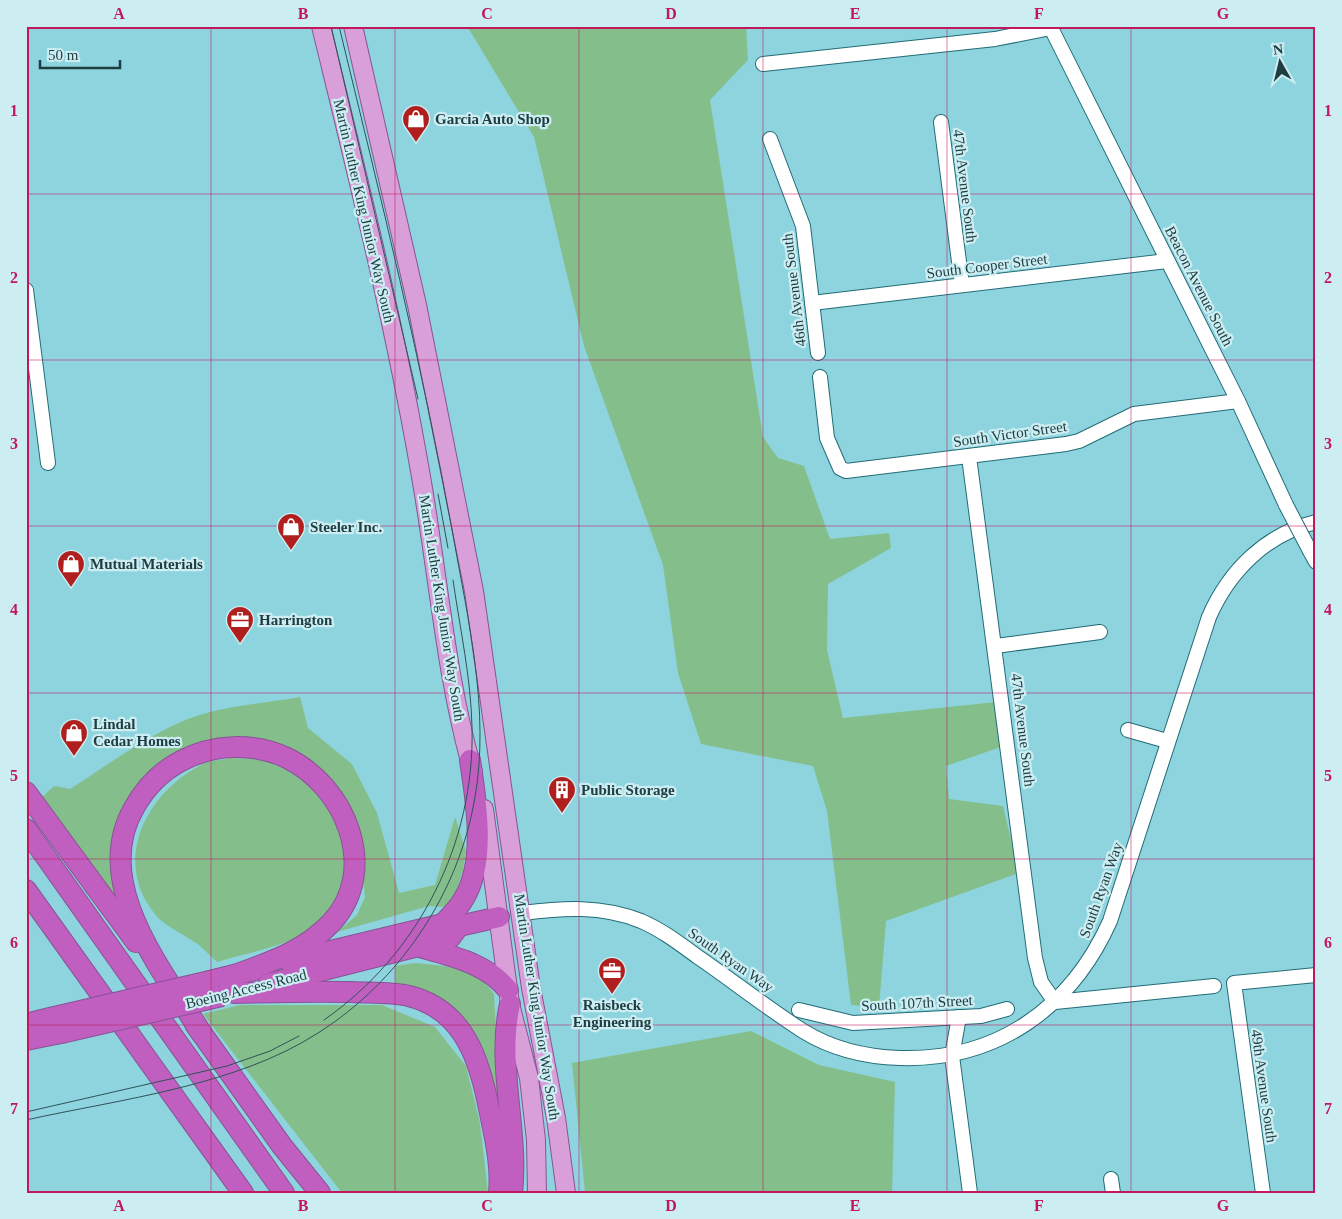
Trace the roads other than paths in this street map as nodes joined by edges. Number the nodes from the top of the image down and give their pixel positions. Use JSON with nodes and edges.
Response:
{"nodes":[{"id":1,"x":321,"y":26,"type":"edge"},
{"id":2,"x":353,"y":26,"type":"edge"},
{"id":3,"x":1050,"y":27,"type":"edge"},
{"id":4,"x":763,"y":64,"type":"dead end"},
{"id":5,"x":941,"y":122,"type":"dead end"},
{"id":6,"x":770,"y":139,"type":"dead end"},
{"id":7,"x":1167,"y":261,"type":"junction"},
{"id":8,"x":962,"y":285,"type":"junction"},
{"id":9,"x":26,"y":290,"type":"edge"},
{"id":10,"x":812,"y":303,"type":"junction"},
{"id":11,"x":818,"y":353,"type":"dead end"},
{"id":12,"x":820,"y":377,"type":"dead end"},
{"id":13,"x":1238,"y":401,"type":"junction"},
{"id":14,"x":970,"y":457,"type":"junction"},
{"id":15,"x":48,"y":463,"type":"dead end"},
{"id":16,"x":1316,"y":522,"type":"edge"},
{"id":17,"x":1313,"y":557,"type":"edge"},
{"id":18,"x":1100,"y":632,"type":"dead end"},
{"id":19,"x":996,"y":646,"type":"junction"},
{"id":20,"x":1128,"y":730,"type":"dead end"},
{"id":21,"x":1167,"y":741,"type":"junction"},
{"id":22,"x":470,"y":760,"type":"junction"},
{"id":23,"x":26,"y":792,"type":"edge"},
{"id":24,"x":26,"y":829,"type":"edge"},
{"id":25,"x":26,"y":890,"type":"edge"},
{"id":26,"x":522,"y":914,"type":"junction"},
{"id":27,"x":499,"y":917,"type":"junction"},
{"id":28,"x":451,"y":925,"type":"junction"},
{"id":29,"x":417,"y":946,"type":"junction"},
{"id":30,"x":240,"y":973,"type":"junction"},
{"id":31,"x":1316,"y":975,"type":"edge"},
{"id":32,"x":1214,"y":986,"type":"dead end"},
{"id":33,"x":222,"y":990,"type":"junction"},
{"id":34,"x":510,"y":997,"type":"junction"},
{"id":35,"x":1056,"y":1002,"type":"junction"},
{"id":36,"x":1007,"y":1009,"type":"dead end"},
{"id":37,"x":799,"y":1010,"type":"dead end"},
{"id":38,"x":959,"y":1018,"type":"junction"},
{"id":39,"x":26,"y":1024,"type":"edge"},
{"id":40,"x":55,"y":1025,"type":"junction"},
{"id":41,"x":202,"y":1034,"type":"junction"},
{"id":42,"x":26,"y":1040,"type":"edge"},
{"id":43,"x":952,"y":1056,"type":"junction"},
{"id":44,"x":282,"y":1146,"type":"junction"},
{"id":45,"x":243,"y":1193,"type":"edge"},
{"id":46,"x":284,"y":1193,"type":"edge"},
{"id":47,"x":311,"y":1193,"type":"edge"},
{"id":48,"x":320,"y":1193,"type":"edge"},
{"id":49,"x":499,"y":1193,"type":"edge"},
{"id":50,"x":512,"y":1193,"type":"edge"},
{"id":51,"x":537,"y":1193,"type":"edge"},
{"id":52,"x":566,"y":1193,"type":"edge"},
{"id":53,"x":970,"y":1193,"type":"edge"},
{"id":54,"x":1262,"y":1193,"type":"edge"}],
"edges":[{"from":1,"to":22,"type":"main road","name":"Martin Luther King Junior Way South"},
{"from":2,"to":26,"type":"main road","name":"Martin Luther King Junior Way South"},
{"from":3,"to":4,"type":"street"},
{"from":3,"to":7,"type":"street","name":"Beacon Avenue South"},
{"from":5,"to":8,"type":"street","name":"47th Avenue South"},
{"from":6,"to":10,"type":"street","name":"46th Avenue South"},
{"from":7,"to":8,"type":"street","name":"South Cooper Street"},
{"from":7,"to":13,"type":"street","name":"Beacon Avenue South"},
{"from":8,"to":10,"type":"street","name":"South Cooper Street"},
{"from":9,"to":15,"type":"street"},
{"from":10,"to":11,"type":"street","name":"46th Avenue South"},
{"from":12,"to":14,"type":"street","name":"South Victor Street"},
{"from":13,"to":14,"type":"street","name":"South Victor Street"},
{"from":13,"to":17,"type":"street","name":"Beacon Avenue South","bridge":true},
{"from":14,"to":19,"type":"street","name":"47th Avenue South"},
{"from":16,"to":21,"type":"street","name":"South Ryan Way"},
{"from":18,"to":19,"type":"street"},
{"from":19,"to":35,"type":"street","name":"47th Avenue South"},
{"from":20,"to":21,"type":"street"},
{"from":21,"to":35,"type":"street","name":"South Ryan Way"},
{"from":22,"to":27,"type":"main road","name":"Martin Luther King Junior Way South"},
{"from":22,"to":28,"type":"highway"},
{"from":23,"to":41,"type":"highway"},
{"from":24,"to":46,"type":"highway"},
{"from":25,"to":45,"type":"highway"},
{"from":26,"to":27,"type":"main road","name":"Boeing Access Road"},
{"from":26,"to":43,"type":"street","name":"South Ryan Way"},
{"from":26,"to":52,"type":"main road","name":"Martin Luther King Junior Way South"},
{"from":27,"to":28,"type":"highway","name":"Boeing Access Road"},
{"from":27,"to":34,"type":"main road","name":"Martin Luther King Junior Way South"},
{"from":28,"to":29,"type":"highway","name":"Boeing Access Road"},
{"from":28,"to":30,"type":"highway","name":"Boeing Access Road"},
{"from":29,"to":33,"type":"highway","name":"Boeing Access Road"},
{"from":29,"to":34,"type":"highway"},
{"from":30,"to":33,"type":"highway","name":"Boeing Access Road"},
{"from":30,"to":41,"type":"highway"},
{"from":31,"to":54,"type":"street","name":"49th Avenue South"},
{"from":32,"to":35,"type":"street"},
{"from":33,"to":40,"type":"highway","name":"Boeing Access Road","bridge":true},
{"from":33,"to":49,"type":"highway"},
{"from":34,"to":50,"type":"highway"},
{"from":34,"to":51,"type":"main road","name":"Martin Luther King Junior Way South"},
{"from":35,"to":43,"type":"street","name":"South Ryan Way"},
{"from":36,"to":38,"type":"street","name":"South 107th Street"},
{"from":37,"to":38,"type":"street","name":"South 107th Street"},
{"from":38,"to":43,"type":"street"},
{"from":39,"to":40,"type":"highway","name":"Boeing Access Road"},
{"from":40,"to":42,"type":"highway","name":"Boeing Access Road"},
{"from":41,"to":44,"type":"highway"},
{"from":43,"to":53,"type":"street"},
{"from":44,"to":47,"type":"highway"},
{"from":44,"to":48,"type":"highway"}]}
